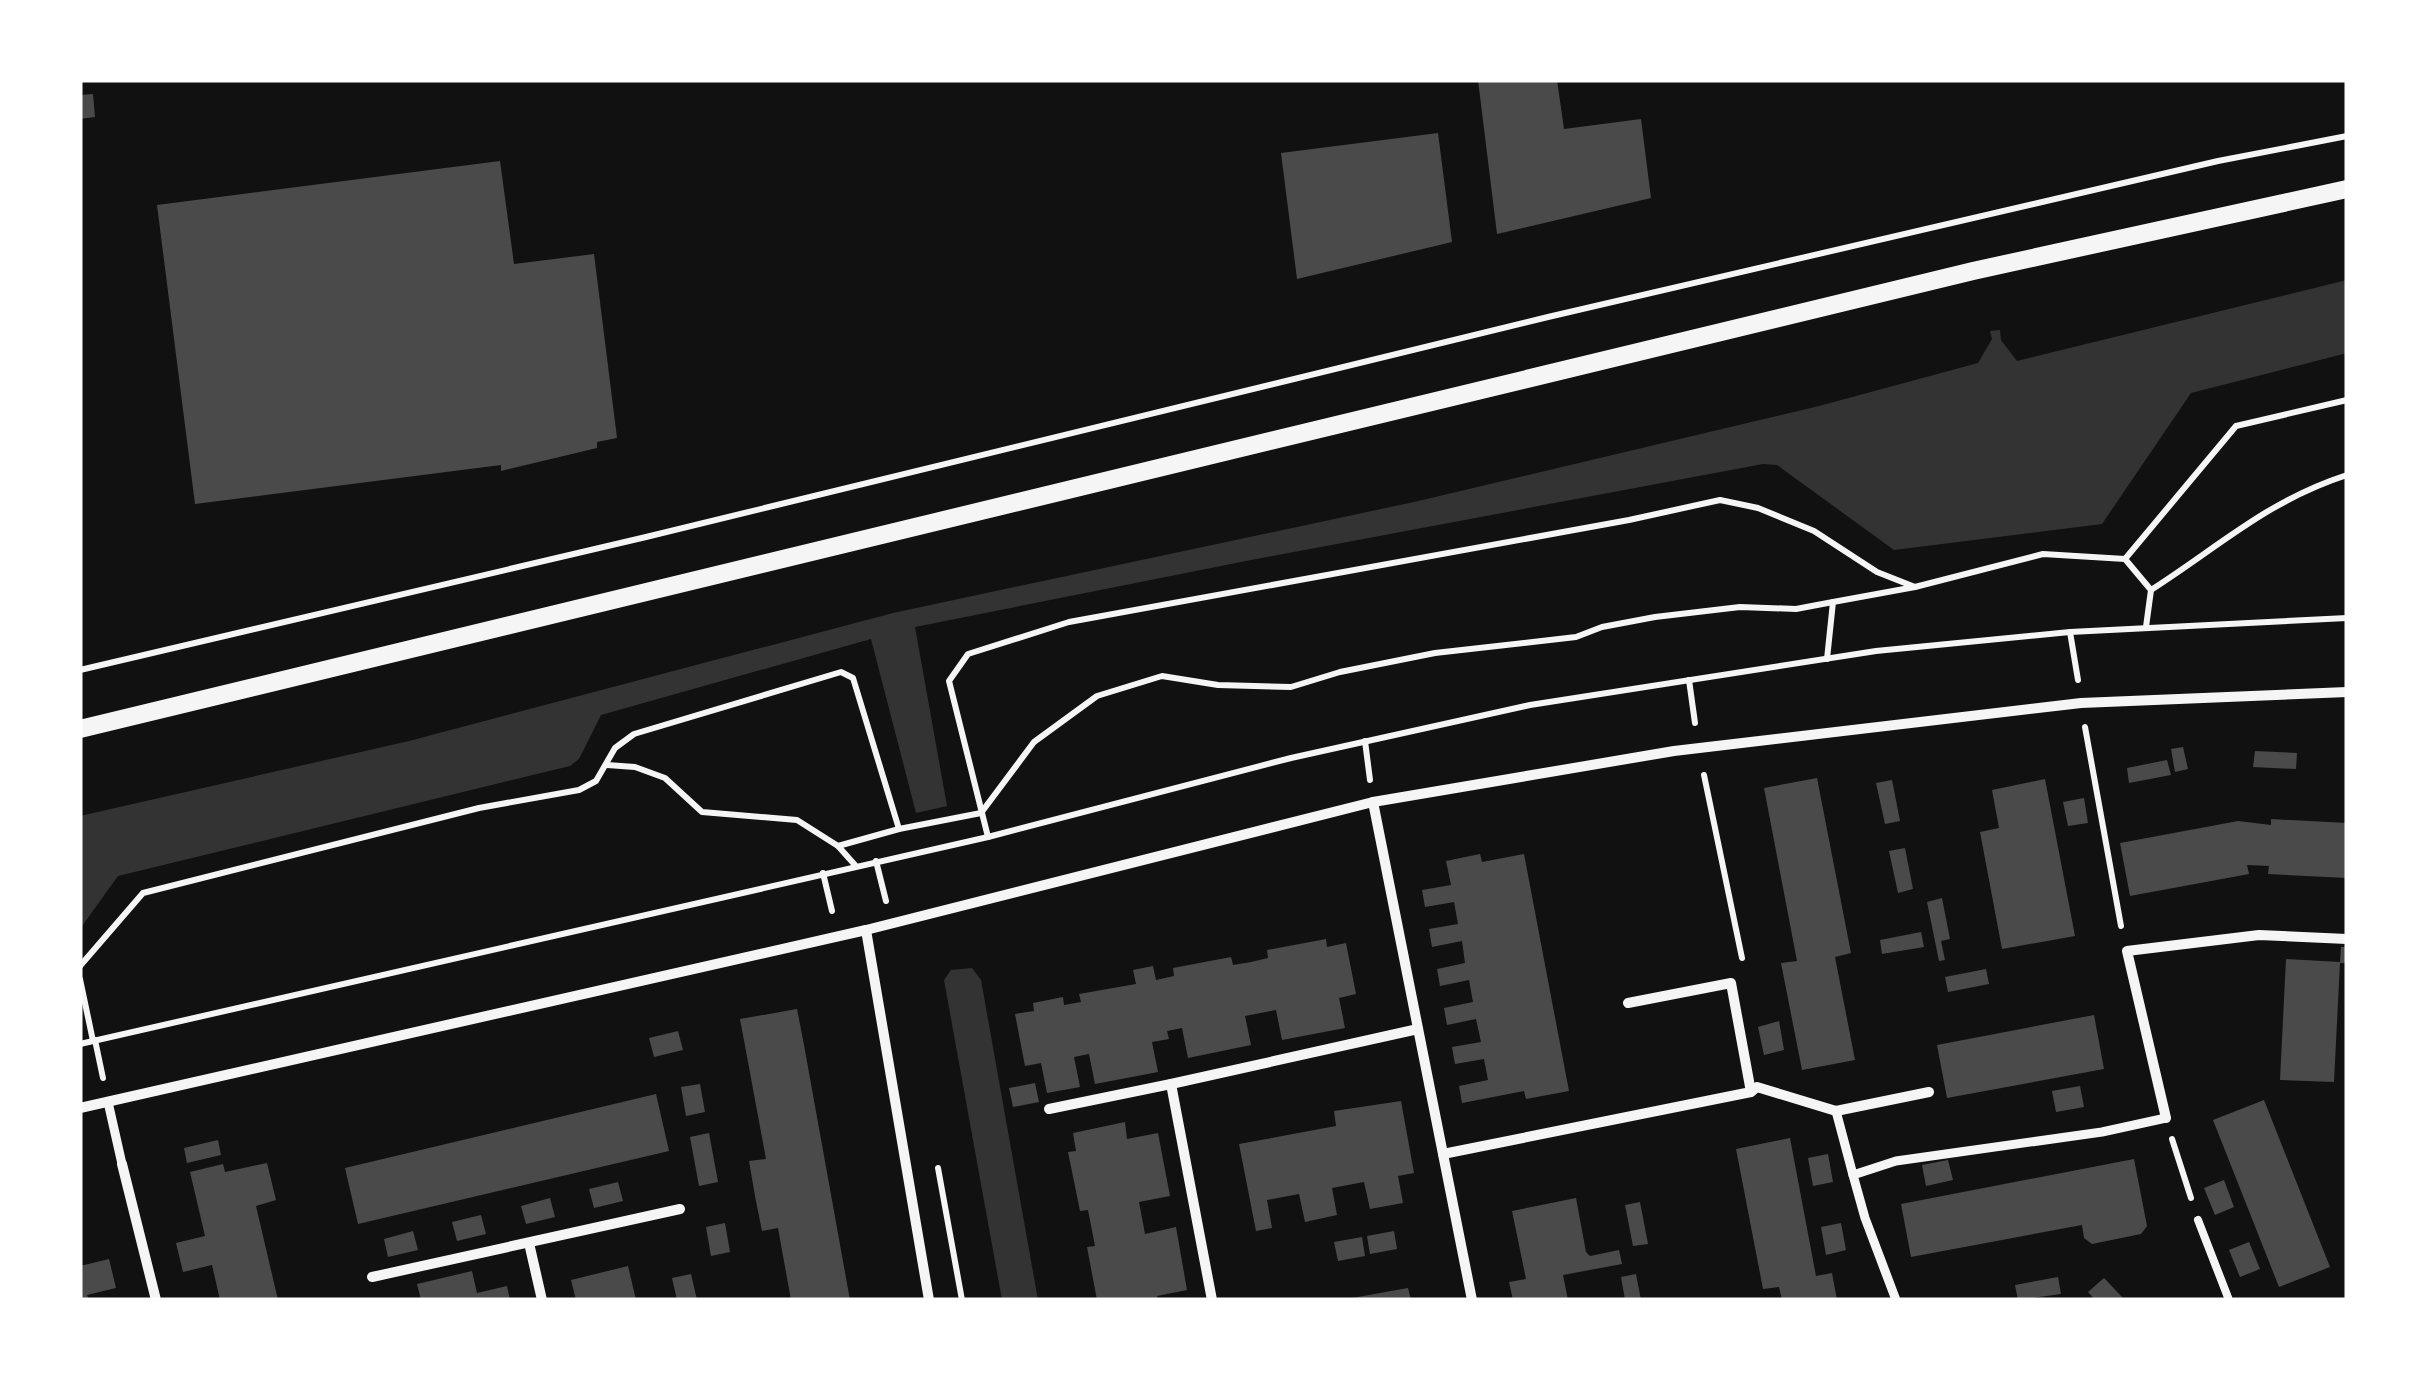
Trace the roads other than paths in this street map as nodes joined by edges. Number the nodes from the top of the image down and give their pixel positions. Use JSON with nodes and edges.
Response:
{"nodes":[{"id":1,"x":2347,"y":189,"type":"edge"},
{"id":2,"x":2347,"y":692,"type":"edge"},
{"id":3,"x":80,"y":729,"type":"edge"},
{"id":4,"x":1372,"y":802,"type":"junction"},
{"id":5,"x":866,"y":930,"type":"junction"},
{"id":6,"x":2347,"y":940,"type":"edge"},
{"id":7,"x":1628,"y":1003,"type":"dead end"},
{"id":8,"x":1418,"y":1029,"type":"junction"},
{"id":9,"x":1172,"y":1084,"type":"junction"},
{"id":10,"x":1751,"y":1092,"type":"junction"},
{"id":11,"x":1929,"y":1092,"type":"dead end"},
{"id":12,"x":108,"y":1102,"type":"junction"},
{"id":13,"x":80,"y":1108,"type":"edge"},
{"id":14,"x":1049,"y":1109,"type":"dead end"},
{"id":15,"x":1836,"y":1111,"type":"junction"},
{"id":16,"x":2166,"y":1118,"type":"joint"},
{"id":17,"x":1443,"y":1154,"type":"junction"},
{"id":18,"x":122,"y":1164,"type":"joint"},
{"id":19,"x":1853,"y":1174,"type":"junction"},
{"id":20,"x":680,"y":1209,"type":"dead end"},
{"id":21,"x":2198,"y":1220,"type":"road end"},
{"id":22,"x":529,"y":1244,"type":"junction"},
{"id":23,"x":372,"y":1277,"type":"dead end"},
{"id":24,"x":156,"y":1300,"type":"edge"},
{"id":25,"x":542,"y":1300,"type":"edge"},
{"id":26,"x":930,"y":1300,"type":"edge"},
{"id":27,"x":1212,"y":1300,"type":"edge"},
{"id":28,"x":1472,"y":1300,"type":"edge"},
{"id":29,"x":1896,"y":1300,"type":"edge"},
{"id":30,"x":2229,"y":1300,"type":"edge"}],
"edges":[{"from":1,"to":3,"type":"street"},
{"from":2,"to":4,"type":"street"},
{"from":4,"to":5,"type":"street"},
{"from":4,"to":8,"type":"street"},
{"from":5,"to":12,"type":"street"},
{"from":5,"to":26,"type":"street"},
{"from":6,"to":16,"type":"street"},
{"from":7,"to":10,"type":"street"},
{"from":8,"to":9,"type":"street"},
{"from":8,"to":17,"type":"street"},
{"from":9,"to":14,"type":"street"},
{"from":9,"to":27,"type":"street"},
{"from":10,"to":15,"type":"street"},
{"from":10,"to":17,"type":"street"},
{"from":11,"to":15,"type":"street"},
{"from":12,"to":13,"type":"street"},
{"from":12,"to":18,"type":"street"},
{"from":15,"to":19,"type":"street"},
{"from":16,"to":19,"type":"street"},
{"from":17,"to":28,"type":"street"},
{"from":18,"to":24,"type":"street"},
{"from":19,"to":29,"type":"street"},
{"from":20,"to":22,"type":"street"},
{"from":21,"to":30,"type":"lane"},
{"from":22,"to":23,"type":"street"},
{"from":22,"to":25,"type":"street"}]}
